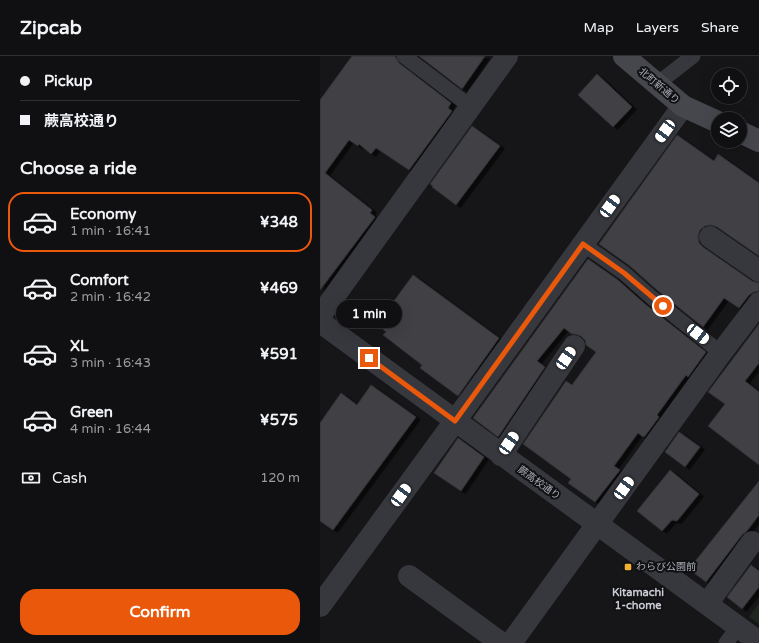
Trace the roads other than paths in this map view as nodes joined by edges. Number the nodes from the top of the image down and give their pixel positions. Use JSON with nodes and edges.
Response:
{"nodes":[{"id":1,"x":404,"y":56,"type":"edge"},
{"id":2,"x":507,"y":56,"type":"edge"},
{"id":3,"x":624,"y":56,"type":"edge"},
{"id":4,"x":693,"y":56,"type":"edge"},
{"id":5,"x":656,"y":84,"type":"junction"},
{"id":6,"x":683,"y":106,"type":"junction"},
{"id":7,"x":470,"y":107,"type":"junction"},
{"id":8,"x":711,"y":119,"type":"edge"},
{"id":9,"x":747,"y":135,"type":"edge"},
{"id":10,"x":759,"y":141,"type":"edge"},
{"id":11,"x":710,"y":237,"type":"dead end"},
{"id":12,"x":583,"y":244,"type":"junction"},
{"id":13,"x":759,"y":271,"type":"edge"},
{"id":14,"x":759,"y":303,"type":"edge"},
{"id":15,"x":320,"y":316,"type":"edge"},
{"id":16,"x":320,"y":322,"type":"edge"},
{"id":17,"x":574,"y":346,"type":"dead end"},
{"id":18,"x":721,"y":353,"type":"junction"},
{"id":19,"x":455,"y":421,"type":"junction"},
{"id":20,"x":501,"y":455,"type":"junction"},
{"id":21,"x":597,"y":525,"type":"junction"},
{"id":22,"x":752,"y":542,"type":"dead end"},
{"id":23,"x":409,"y":576,"type":"dead end"},
{"id":24,"x":707,"y":604,"type":"junction"},
{"id":25,"x":320,"y":606,"type":"edge"},
{"id":26,"x":732,"y":635,"type":"edge"},
{"id":27,"x":759,"y":642,"type":"edge"},
{"id":28,"x":502,"y":643,"type":"edge"},
{"id":29,"x":511,"y":643,"type":"edge"}],
"edges":[{"from":1,"to":7,"type":"lane"},
{"from":2,"to":7,"type":"street"},
{"from":3,"to":5,"type":"street","name":"北町新通り"},
{"from":4,"to":5,"type":"lane"},
{"from":5,"to":6,"type":"street","name":"北町新通り"},
{"from":6,"to":8,"type":"street","name":"北町新通り"},
{"from":6,"to":12,"type":"street"},
{"from":7,"to":15,"type":"street"},
{"from":9,"to":10,"type":"street"},
{"from":11,"to":13,"type":"street"},
{"from":12,"to":18,"type":"lane"},
{"from":12,"to":19,"type":"street"},
{"from":14,"to":18,"type":"street"},
{"from":16,"to":19,"type":"street","name":"蕨高校通り"},
{"from":17,"to":20,"type":"street"},
{"from":18,"to":21,"type":"street"},
{"from":19,"to":20,"type":"street","name":"蕨高校通り"},
{"from":19,"to":25,"type":"street"},
{"from":20,"to":21,"type":"street","name":"蕨高校通り"},
{"from":21,"to":24,"type":"street","name":"蕨高校通り"},
{"from":21,"to":29,"type":"street"},
{"from":22,"to":24,"type":"street"},
{"from":23,"to":28,"type":"street"},
{"from":24,"to":26,"type":"street","name":"蕨高校通り"},
{"from":26,"to":27,"type":"street","name":"蕨高校通り"}]}
